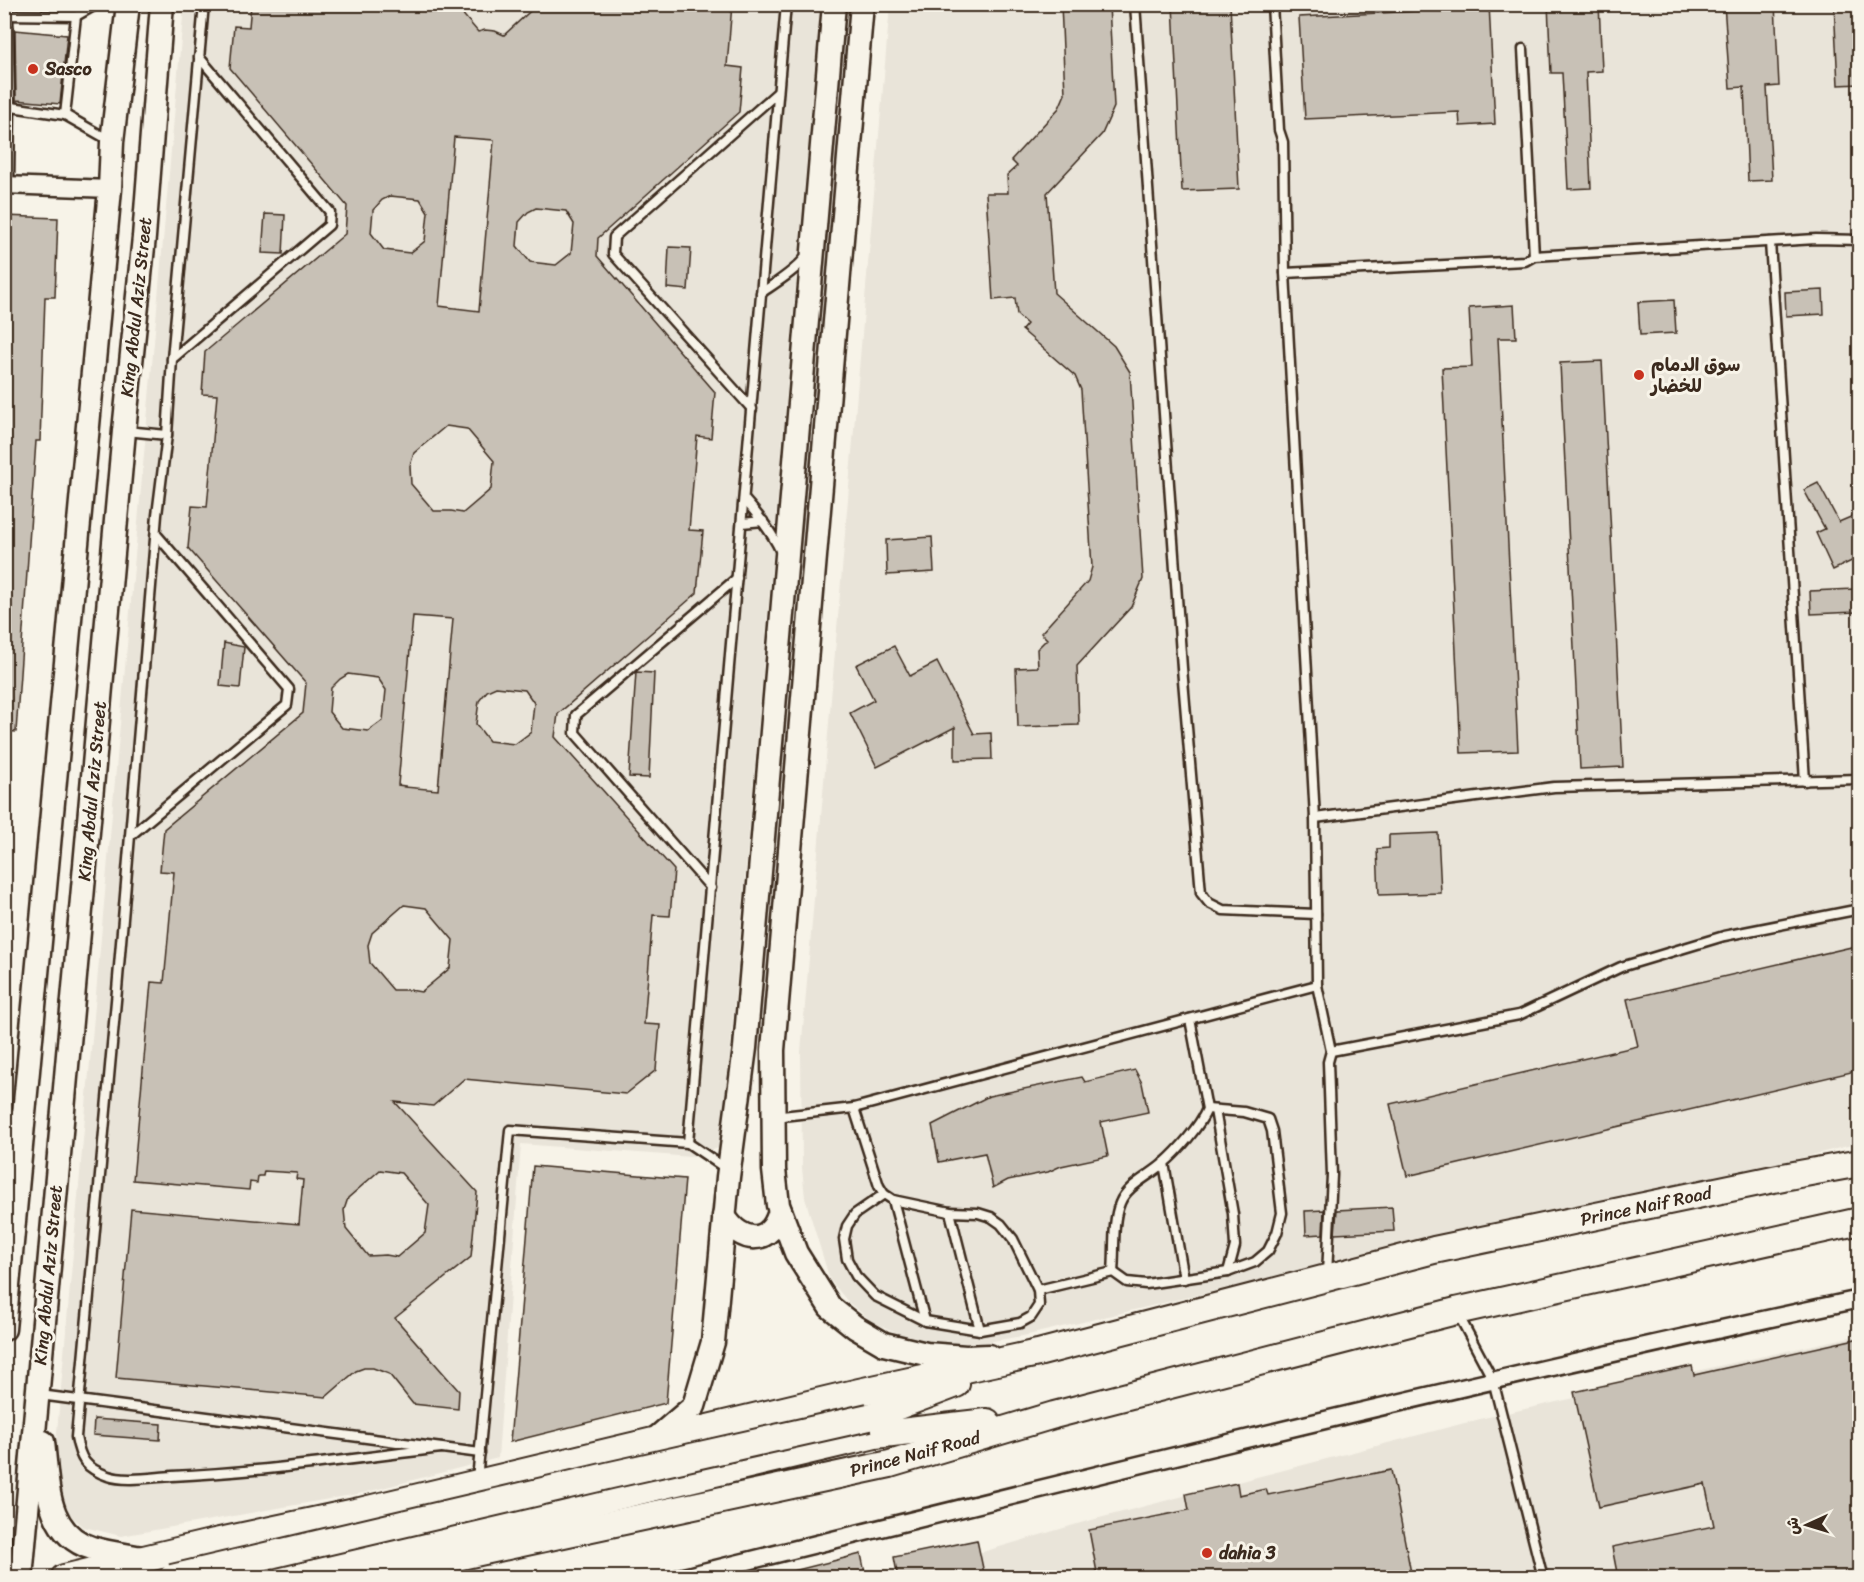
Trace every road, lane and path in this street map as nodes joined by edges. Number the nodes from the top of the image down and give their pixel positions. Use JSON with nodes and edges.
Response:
{"nodes":[{"id":1,"x":96,"y":4,"type":"edge"},
{"id":2,"x":128,"y":4,"type":"edge"},
{"id":3,"x":162,"y":4,"type":"edge"},
{"id":4,"x":204,"y":4,"type":"edge"},
{"id":5,"x":786,"y":4,"type":"edge"},
{"id":6,"x":834,"y":4,"type":"edge"},
{"id":7,"x":862,"y":4,"type":"edge"},
{"id":8,"x":1135,"y":4,"type":"edge"},
{"id":9,"x":1272,"y":4,"type":"edge"},
{"id":10,"x":6,"y":15,"type":"edge"},
{"id":11,"x":76,"y":16,"type":"junction"},
{"id":12,"x":1523,"y":49,"type":"dead end"},
{"id":13,"x":199,"y":57,"type":"junction"},
{"id":14,"x":778,"y":92,"type":"junction"},
{"id":15,"x":7,"y":106,"type":"edge"},
{"id":16,"x":65,"y":115,"type":"junction"},
{"id":17,"x":112,"y":142,"type":"junction"},
{"id":18,"x":7,"y":185,"type":"edge"},
{"id":19,"x":110,"y":189,"type":"junction"},
{"id":20,"x":814,"y":236,"type":"junction"},
{"id":21,"x":1860,"y":240,"type":"edge"},
{"id":22,"x":1770,"y":242,"type":"junction"},
{"id":23,"x":1534,"y":255,"type":"junction"},
{"id":24,"x":1285,"y":273,"type":"junction"},
{"id":25,"x":761,"y":293,"type":"junction"},
{"id":26,"x":172,"y":360,"type":"junction"},
{"id":27,"x":752,"y":409,"type":"junction"},
{"id":28,"x":124,"y":431,"type":"junction"},
{"id":29,"x":167,"y":435,"type":"junction"},
{"id":30,"x":744,"y":499,"type":"junction"},
{"id":31,"x":763,"y":521,"type":"junction"},
{"id":32,"x":742,"y":523,"type":"junction"},
{"id":33,"x":156,"y":534,"type":"junction"},
{"id":34,"x":786,"y":563,"type":"junction"},
{"id":35,"x":737,"y":578,"type":"junction"},
{"id":36,"x":1860,"y":779,"type":"edge"},
{"id":37,"x":1805,"y":781,"type":"junction"},
{"id":38,"x":1315,"y":818,"type":"junction"},
{"id":39,"x":130,"y":836,"type":"junction"},
{"id":40,"x":711,"y":888,"type":"junction"},
{"id":41,"x":1860,"y":909,"type":"edge"},
{"id":42,"x":1316,"y":914,"type":"junction"},
{"id":43,"x":1317,"y":985,"type":"junction"},
{"id":44,"x":1190,"y":1019,"type":"junction"},
{"id":45,"x":1330,"y":1051,"type":"junction"},
{"id":46,"x":854,"y":1108,"type":"junction"},
{"id":47,"x":1211,"y":1109,"type":"junction"},
{"id":48,"x":773,"y":1117,"type":"junction"},
{"id":49,"x":14,"y":1119,"type":"edge"},
{"id":50,"x":688,"y":1143,"type":"junction"},
{"id":51,"x":1164,"y":1163,"type":"junction"},
{"id":52,"x":1860,"y":1163,"type":"edge"},
{"id":53,"x":728,"y":1178,"type":"junction"},
{"id":54,"x":884,"y":1194,"type":"junction"},
{"id":55,"x":892,"y":1200,"type":"junction"},
{"id":56,"x":780,"y":1211,"type":"junction"},
{"id":57,"x":950,"y":1212,"type":"junction"},
{"id":58,"x":724,"y":1216,"type":"junction"},
{"id":59,"x":1860,"y":1221,"type":"edge"},
{"id":60,"x":1113,"y":1272,"type":"junction"},
{"id":61,"x":1228,"y":1272,"type":"junction"},
{"id":62,"x":1328,"y":1278,"type":"junction"},
{"id":63,"x":1184,"y":1279,"type":"junction"},
{"id":64,"x":1038,"y":1290,"type":"junction"},
{"id":65,"x":1860,"y":1299,"type":"edge"},
{"id":66,"x":1456,"y":1311,"type":"junction"},
{"id":67,"x":925,"y":1321,"type":"junction"},
{"id":68,"x":4,"y":1329,"type":"edge"},
{"id":69,"x":980,"y":1330,"type":"junction"},
{"id":70,"x":1038,"y":1353,"type":"junction"},
{"id":71,"x":1493,"y":1380,"type":"junction"},
{"id":72,"x":38,"y":1395,"type":"junction"},
{"id":73,"x":79,"y":1400,"type":"junction"},
{"id":74,"x":1054,"y":1415,"type":"junction"},
{"id":75,"x":872,"y":1426,"type":"junction"},
{"id":76,"x":652,"y":1442,"type":"junction"},
{"id":77,"x":441,"y":1448,"type":"junction"},
{"id":78,"x":480,"y":1453,"type":"junction"},
{"id":79,"x":477,"y":1483,"type":"junction"},
{"id":80,"x":215,"y":1542,"type":"junction"},
{"id":81,"x":147,"y":1558,"type":"junction"},
{"id":82,"x":447,"y":1559,"type":"junction"},
{"id":83,"x":21,"y":1578,"type":"edge"},
{"id":84,"x":64,"y":1578,"type":"edge"},
{"id":85,"x":172,"y":1578,"type":"edge"},
{"id":86,"x":273,"y":1578,"type":"edge"},
{"id":87,"x":369,"y":1578,"type":"edge"},
{"id":88,"x":427,"y":1578,"type":"edge"},
{"id":89,"x":679,"y":1578,"type":"edge"},
{"id":90,"x":1543,"y":1578,"type":"edge"}],
"edges":[{"from":1,"to":11,"type":"lane"},
{"from":2,"to":17,"type":"street","name":"King Abdul Aziz Street"},
{"from":3,"to":28,"type":"street","name":"King Abdul Aziz Street"},
{"from":4,"to":13,"type":"lane"},
{"from":5,"to":14,"type":"lane"},
{"from":6,"to":20,"type":"street"},
{"from":7,"to":48,"type":"street"},
{"from":8,"to":42,"type":"lane"},
{"from":9,"to":24,"type":"lane"},
{"from":10,"to":11,"type":"lane"},
{"from":10,"to":15,"type":"lane"},
{"from":11,"to":16,"type":"lane"},
{"from":12,"to":23,"type":"lane"},
{"from":13,"to":26,"type":"lane"},
{"from":13,"to":26,"type":"lane"},
{"from":14,"to":25,"type":"lane"},
{"from":14,"to":27,"type":"lane"},
{"from":15,"to":16,"type":"lane"},
{"from":15,"to":18,"type":"lane"},
{"from":16,"to":17,"type":"lane"},
{"from":17,"to":19,"type":"street","name":"King Abdul Aziz Street"},
{"from":18,"to":19,"type":"street"},
{"from":19,"to":49,"type":"street","name":"King Abdul Aziz Street"},
{"from":20,"to":25,"type":"lane"},
{"from":20,"to":34,"type":"street"},
{"from":21,"to":22,"type":"lane"},
{"from":22,"to":23,"type":"lane"},
{"from":22,"to":37,"type":"lane"},
{"from":23,"to":24,"type":"lane"},
{"from":24,"to":38,"type":"lane"},
{"from":25,"to":27,"type":"lane"},
{"from":26,"to":29,"type":"lane"},
{"from":27,"to":30,"type":"lane"},
{"from":28,"to":29,"type":"lane"},
{"from":28,"to":72,"type":"street","name":"King Abdul Aziz Street"},
{"from":29,"to":33,"type":"lane"},
{"from":30,"to":31,"type":"lane"},
{"from":30,"to":32,"type":"lane"},
{"from":31,"to":32,"type":"lane"},
{"from":31,"to":34,"type":"lane"},
{"from":32,"to":35,"type":"lane"},
{"from":33,"to":39,"type":"lane"},
{"from":33,"to":39,"type":"lane"},
{"from":34,"to":53,"type":"street"},
{"from":35,"to":40,"type":"lane"},
{"from":35,"to":40,"type":"lane"},
{"from":36,"to":37,"type":"lane"},
{"from":37,"to":38,"type":"lane"},
{"from":38,"to":42,"type":"lane"},
{"from":39,"to":73,"type":"lane"},
{"from":40,"to":50,"type":"lane"},
{"from":41,"to":45,"type":"lane"},
{"from":42,"to":43,"type":"lane"},
{"from":43,"to":44,"type":"lane"},
{"from":43,"to":45,"type":"lane"},
{"from":44,"to":46,"type":"lane"},
{"from":44,"to":47,"type":"lane"},
{"from":45,"to":62,"type":"lane"},
{"from":46,"to":48,"type":"lane"},
{"from":46,"to":54,"type":"lane"},
{"from":47,"to":51,"type":"lane"},
{"from":47,"to":61,"type":"lane"},
{"from":47,"to":61,"type":"lane"},
{"from":48,"to":56,"type":"street"},
{"from":49,"to":68,"type":"street","name":"King Abdul Aziz Street"},
{"from":50,"to":53,"type":"lane"},
{"from":50,"to":78,"type":"lane"},
{"from":51,"to":60,"type":"lane"},
{"from":51,"to":63,"type":"lane"},
{"from":52,"to":62,"type":"main road","name":"Prince Naif Road"},
{"from":53,"to":58,"type":"street"},
{"from":54,"to":55,"type":"lane"},
{"from":54,"to":67,"type":"lane"},
{"from":55,"to":57,"type":"lane"},
{"from":55,"to":67,"type":"lane"},
{"from":56,"to":58,"type":"street"},
{"from":56,"to":70,"type":"street"},
{"from":57,"to":64,"type":"lane"},
{"from":57,"to":69,"type":"lane"},
{"from":58,"to":76,"type":"street"},
{"from":59,"to":66,"type":"main road","name":"Prince Naif Road"},
{"from":60,"to":63,"type":"lane"},
{"from":60,"to":64,"type":"lane"},
{"from":61,"to":63,"type":"lane"},
{"from":62,"to":70,"type":"main road","name":"Prince Naif Road"},
{"from":64,"to":69,"type":"lane"},
{"from":65,"to":71,"type":"street"},
{"from":66,"to":71,"type":"lane"},
{"from":66,"to":74,"type":"main road","name":"Prince Naif Road"},
{"from":67,"to":69,"type":"lane"},
{"from":70,"to":75,"type":"main road"},
{"from":70,"to":76,"type":"main road"},
{"from":71,"to":89,"type":"street"},
{"from":71,"to":90,"type":"lane"},
{"from":72,"to":73,"type":"lane"},
{"from":72,"to":81,"type":"street"},
{"from":72,"to":83,"type":"street","name":"King Abdul Aziz Street"},
{"from":73,"to":77,"type":"lane"},
{"from":73,"to":77,"type":"lane"},
{"from":74,"to":75,"type":"main road"},
{"from":74,"to":82,"type":"main road","name":"Prince Naif Road"},
{"from":75,"to":85,"type":"main road","bridge":true},
{"from":75,"to":86,"type":"main road"},
{"from":76,"to":79,"type":"main road"},
{"from":77,"to":78,"type":"lane"},
{"from":78,"to":79,"type":"lane"},
{"from":79,"to":80,"type":"main road"},
{"from":80,"to":81,"type":"main road"},
{"from":80,"to":85,"type":"main road"},
{"from":81,"to":84,"type":"main road"},
{"from":82,"to":87,"type":"main road","name":"Prince Naif Road"},
{"from":82,"to":88,"type":"street"}]}
